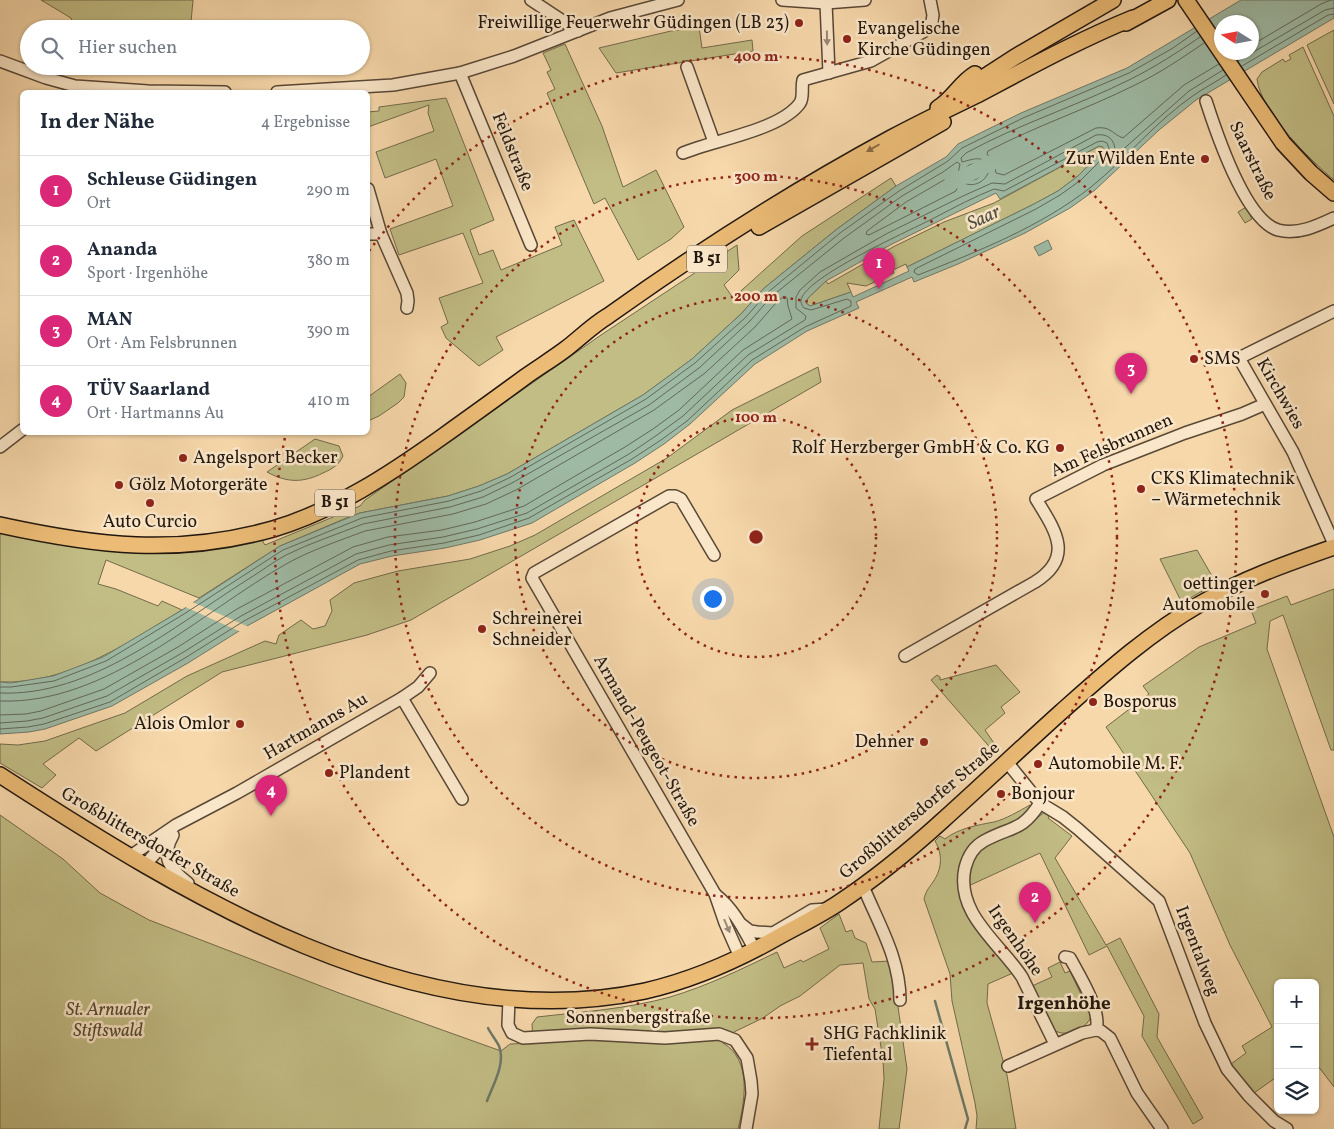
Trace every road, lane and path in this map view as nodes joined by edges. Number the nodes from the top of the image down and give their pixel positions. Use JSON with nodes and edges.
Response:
{"nodes":[{"id":1,"x":531,"y":0,"type":"edge"},
{"id":2,"x":678,"y":0,"type":"edge"},
{"id":3,"x":782,"y":0,"type":"edge"},
{"id":4,"x":865,"y":0,"type":"edge"},
{"id":5,"x":930,"y":0,"type":"edge"},
{"id":6,"x":1113,"y":0,"type":"edge"},
{"id":7,"x":1168,"y":0,"type":"edge"},
{"id":8,"x":1186,"y":0,"type":"edge"},
{"id":9,"x":826,"y":3,"type":"junction"},
{"id":10,"x":1133,"y":18,"type":"junction"},
{"id":11,"x":578,"y":31,"type":"junction"},
{"id":12,"x":1015,"y":57,"type":"junction"},
{"id":13,"x":0,"y":61,"type":"edge"},
{"id":14,"x":687,"y":67,"type":"dead end"},
{"id":15,"x":20,"y":68,"type":"edge"},
{"id":16,"x":460,"y":73,"type":"junction"},
{"id":17,"x":829,"y":73,"type":"junction"},
{"id":18,"x":38,"y":75,"type":"edge"},
{"id":19,"x":139,"y":90,"type":"edge"},
{"id":20,"x":359,"y":90,"type":"edge"},
{"id":21,"x":964,"y":101,"type":"junction"},
{"id":22,"x":1206,"y":101,"type":"dead end"},
{"id":23,"x":939,"y":124,"type":"junction"},
{"id":24,"x":915,"y":125,"type":"junction"},
{"id":25,"x":714,"y":142,"type":"junction"},
{"id":26,"x":683,"y":153,"type":"dead end"},
{"id":27,"x":1334,"y":193,"type":"edge"},
{"id":28,"x":370,"y":195,"type":"edge"},
{"id":29,"x":1334,"y":218,"type":"edge"},
{"id":30,"x":370,"y":234,"type":"edge"},
{"id":31,"x":382,"y":234,"type":"junction"},
{"id":32,"x":530,"y":245,"type":"dead end"},
{"id":33,"x":407,"y":308,"type":"dead end"},
{"id":34,"x":1334,"y":311,"type":"edge"},
{"id":35,"x":568,"y":347,"type":"junction"},
{"id":36,"x":1265,"y":404,"type":"junction"},
{"id":37,"x":20,"y":432,"type":"edge"},
{"id":38,"x":0,"y":447,"type":"edge"},
{"id":39,"x":0,"y":517,"type":"edge"},
{"id":40,"x":0,"y":525,"type":"edge"},
{"id":41,"x":61,"y":536,"type":"junction"},
{"id":42,"x":1334,"y":546,"type":"edge"},
{"id":43,"x":714,"y":555,"type":"dead end"},
{"id":44,"x":905,"y":656,"type":"dead end"},
{"id":45,"x":430,"y":672,"type":"dead end"},
{"id":46,"x":402,"y":698,"type":"junction"},
{"id":47,"x":1007,"y":762,"type":"junction"},
{"id":48,"x":0,"y":776,"type":"edge"},
{"id":49,"x":462,"y":799,"type":"dead end"},
{"id":50,"x":1040,"y":803,"type":"junction"},
{"id":51,"x":188,"y":820,"type":"junction"},
{"id":52,"x":173,"y":835,"type":"junction"},
{"id":53,"x":129,"y":857,"type":"junction"},
{"id":54,"x":144,"y":866,"type":"junction"},
{"id":55,"x":864,"y":886,"type":"junction"},
{"id":56,"x":715,"y":894,"type":"junction"},
{"id":57,"x":200,"y":896,"type":"junction"},
{"id":58,"x":829,"y":909,"type":"junction"},
{"id":59,"x":741,"y":924,"type":"junction"},
{"id":60,"x":755,"y":950,"type":"junction"},
{"id":61,"x":740,"y":957,"type":"junction"},
{"id":62,"x":1065,"y":957,"type":"dead end"},
{"id":63,"x":509,"y":999,"type":"junction"},
{"id":64,"x":900,"y":1000,"type":"dead end"},
{"id":65,"x":1096,"y":1030,"type":"junction"},
{"id":66,"x":1055,"y":1044,"type":"junction"},
{"id":67,"x":1008,"y":1066,"type":"dead end"},
{"id":68,"x":746,"y":1129,"type":"edge"},
{"id":69,"x":1162,"y":1129,"type":"edge"},
{"id":70,"x":1288,"y":1129,"type":"edge"}],
"edges":[{"from":1,"to":11,"type":"street"},
{"from":2,"to":11,"type":"street"},
{"from":3,"to":9,"type":"street"},
{"from":4,"to":9,"type":"street"},
{"from":5,"to":17,"type":"street"},
{"from":6,"to":12,"type":"main road"},
{"from":7,"to":10,"type":"main road","number":"B 51"},
{"from":8,"to":27,"type":"main road"},
{"from":9,"to":17,"type":"street","one_way":true},
{"from":10,"to":21,"type":"main road","number":"B 51"},
{"from":10,"to":23,"type":"main road","number":"B 51"},
{"from":11,"to":16,"type":"street"},
{"from":12,"to":21,"type":"main road"},
{"from":12,"to":24,"type":"main road"},
{"from":13,"to":15,"type":"street"},
{"from":14,"to":25,"type":"street"},
{"from":16,"to":20,"type":"street"},
{"from":16,"to":32,"type":"street","name":"Feldstraße"},
{"from":17,"to":25,"type":"street"},
{"from":18,"to":19,"type":"street"},
{"from":21,"to":23,"type":"main road"},
{"from":21,"to":24,"type":"main road","number":"B 51"},
{"from":22,"to":29,"type":"street","name":"Saarstraße"},
{"from":23,"to":35,"type":"main road","number":"B 51"},
{"from":24,"to":35,"type":"main road","number":"B 51","one_way":true},
{"from":25,"to":26,"type":"street"},
{"from":28,"to":31,"type":"street"},
{"from":30,"to":31,"type":"street"},
{"from":31,"to":33,"type":"street"},
{"from":34,"to":36,"type":"street","name":"Kirchwies"},
{"from":35,"to":41,"type":"main road","number":"B 51"},
{"from":36,"to":42,"type":"street","name":"Kirchwies"},
{"from":36,"to":44,"type":"street","name":"Am Felsbrunnen"},
{"from":37,"to":38,"type":"street"},
{"from":39,"to":41,"type":"main road","number":"B 51"},
{"from":40,"to":41,"type":"main road","number":"B 51"},
{"from":42,"to":47,"type":"main road","name":"Großblittersdorfer Straße"},
{"from":43,"to":56,"type":"street","name":"Armand-Peugeot-Straße"},
{"from":45,"to":46,"type":"street","name":"Hartmanns Au"},
{"from":46,"to":49,"type":"street"},
{"from":46,"to":51,"type":"street","name":"Hartmanns Au"},
{"from":47,"to":50,"type":"street","name":"Irgentalweg"},
{"from":47,"to":55,"type":"main road","name":"Großblittersdorfer Straße"},
{"from":48,"to":53,"type":"main road","name":"Großblittersdorfer Straße"},
{"from":50,"to":66,"type":"street","name":"Irgenhöhe"},
{"from":50,"to":70,"type":"street","name":"Irgentalweg"},
{"from":51,"to":52,"type":"street","name":"Hartmanns Au"},
{"from":51,"to":53,"type":"street","name":"Hartmanns Au"},
{"from":52,"to":54,"type":"street","name":"Hartmanns Au"},
{"from":52,"to":57,"type":"street"},
{"from":53,"to":54,"type":"main road","name":"Großblittersdorfer Straße"},
{"from":54,"to":57,"type":"main road","name":"Großblittersdorfer Straße"},
{"from":55,"to":58,"type":"main road","name":"Großblittersdorfer Straße"},
{"from":55,"to":64,"type":"street"},
{"from":56,"to":59,"type":"street","name":"Armand-Peugeot-Straße"},
{"from":56,"to":61,"type":"street","name":"Armand-Peugeot-Straße","one_way":true},
{"from":57,"to":63,"type":"main road","name":"Großblittersdorfer Straße"},
{"from":58,"to":59,"type":"street"},
{"from":58,"to":60,"type":"main road","name":"Großblittersdorfer Straße"},
{"from":59,"to":60,"type":"street","name":"Armand-Peugeot-Straße"},
{"from":60,"to":61,"type":"main road","name":"Großblittersdorfer Straße"},
{"from":61,"to":63,"type":"main road","name":"Großblittersdorfer Straße"},
{"from":62,"to":65,"type":"street","name":"Irgenhöhe"},
{"from":63,"to":68,"type":"street","name":"Sonnenbergstraße"},
{"from":65,"to":66,"type":"street"},
{"from":65,"to":69,"type":"street"},
{"from":66,"to":67,"type":"street"}]}
